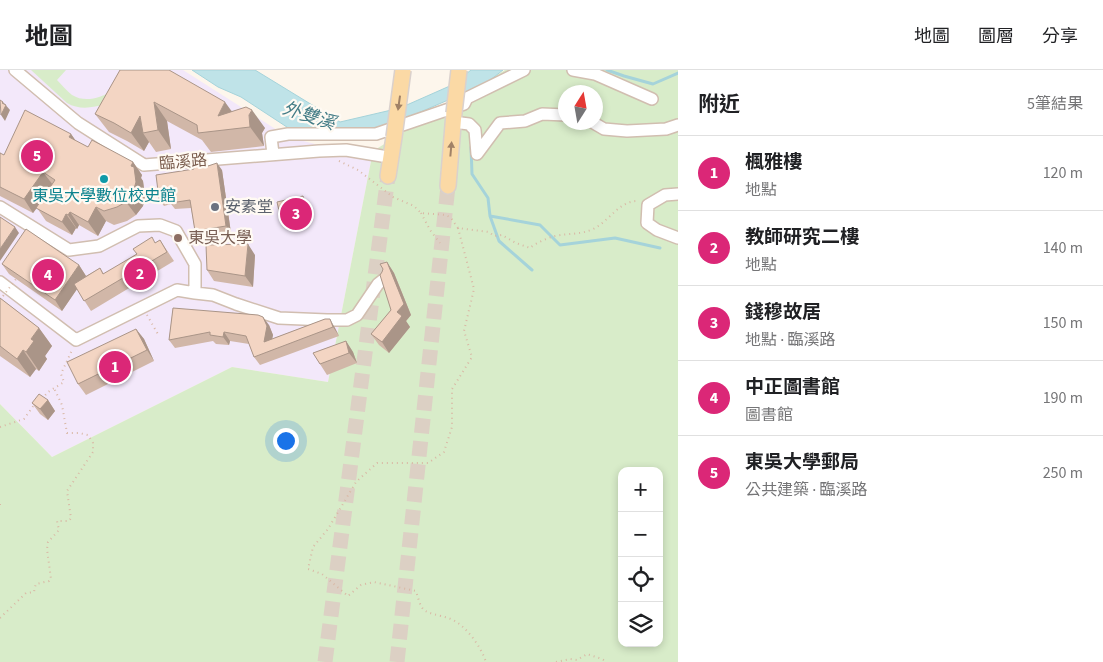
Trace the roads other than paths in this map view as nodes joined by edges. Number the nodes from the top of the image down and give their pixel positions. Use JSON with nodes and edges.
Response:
{"nodes":[{"id":1,"x":15,"y":70,"type":"edge"},
{"id":2,"x":403,"y":70,"type":"edge"},
{"id":3,"x":459,"y":70,"type":"edge"},
{"id":4,"x":524,"y":70,"type":"edge"},
{"id":5,"x":573,"y":70,"type":"edge"},
{"id":6,"x":652,"y":99,"type":"dead end"},
{"id":7,"x":558,"y":115,"type":"edge"},
{"id":8,"x":458,"y":118,"type":"junction"},
{"id":9,"x":678,"y":125,"type":"edge"},
{"id":10,"x":603,"y":128,"type":"edge"},
{"id":11,"x":273,"y":154,"type":"junction"},
{"id":12,"x":382,"y":156,"type":"dead end"},
{"id":13,"x":388,"y":176,"type":"tunnel mouth"},
{"id":14,"x":448,"y":186,"type":"tunnel mouth"},
{"id":15,"x":678,"y":194,"type":"edge"},
{"id":16,"x":0,"y":207,"type":"edge"},
{"id":17,"x":678,"y":238,"type":"edge"},
{"id":18,"x":384,"y":280,"type":"edge"},
{"id":19,"x":0,"y":282,"type":"edge"},
{"id":20,"x":195,"y":292,"type":"junction"}],
"edges":[{"from":1,"to":11,"type":"street","name":"臨溪路"},
{"from":2,"to":13,"type":"main road","one_way":true,"bridge":true},
{"from":3,"to":8,"type":"main road","bridge":true},
{"from":4,"to":11,"type":"street"},
{"from":5,"to":6,"type":"street"},
{"from":7,"to":8,"type":"street"},
{"from":14,"to":8,"type":"main road","one_way":true},
{"from":9,"to":10,"type":"street"},
{"from":11,"to":12,"type":"street","name":"臨溪路"},
{"from":15,"to":17,"type":"street"},
{"from":16,"to":20,"type":"street"},
{"from":18,"to":20,"type":"street"},
{"from":19,"to":20,"type":"street"}]}
